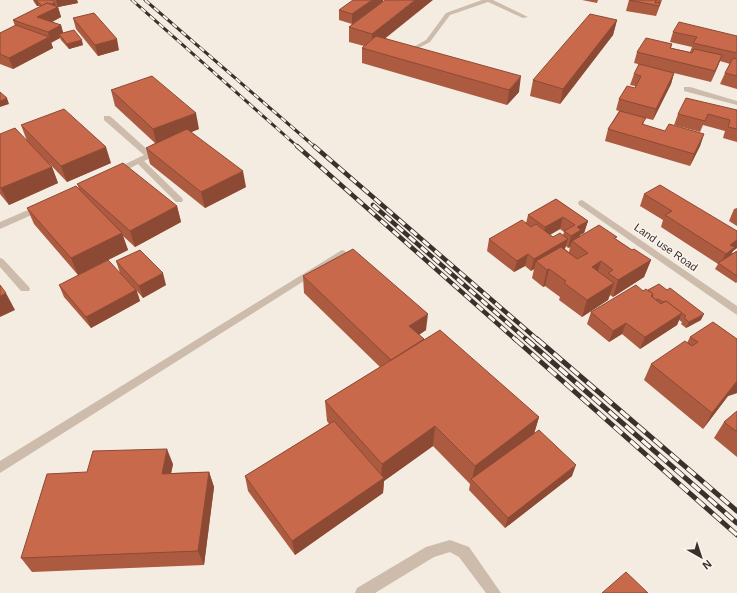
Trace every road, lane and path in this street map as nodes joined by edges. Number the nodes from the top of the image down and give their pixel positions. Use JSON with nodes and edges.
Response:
{"nodes":[{"id":1,"x":488,"y":0,"type":"edge"},
{"id":2,"x":524,"y":17,"type":"dead end"},
{"id":3,"x":409,"y":51,"type":"edge"},
{"id":4,"x":687,"y":89,"type":"dead end"},
{"id":5,"x":737,"y":103,"type":"edge"},
{"id":6,"x":107,"y":118,"type":"dead end"},
{"id":7,"x":169,"y":147,"type":"edge"},
{"id":8,"x":150,"y":156,"type":"junction"},
{"id":9,"x":139,"y":162,"type":"junction"},
{"id":10,"x":111,"y":174,"type":"edge"},
{"id":11,"x":179,"y":200,"type":"dead end"},
{"id":12,"x":582,"y":203,"type":"dead end"},
{"id":13,"x":49,"y":204,"type":"edge"},
{"id":14,"x":0,"y":226,"type":"edge"},
{"id":15,"x":342,"y":253,"type":"edge"},
{"id":16,"x":0,"y":261,"type":"edge"},
{"id":17,"x":25,"y":289,"type":"dead end"},
{"id":18,"x":737,"y":311,"type":"edge"},
{"id":19,"x":0,"y":468,"type":"edge"},
{"id":20,"x":362,"y":593,"type":"edge"},
{"id":21,"x":494,"y":593,"type":"edge"}],
"edges":[{"from":1,"to":2,"type":"street"},
{"from":1,"to":3,"type":"street"},
{"from":4,"to":5,"type":"street"},
{"from":6,"to":8,"type":"street"},
{"from":7,"to":8,"type":"street"},
{"from":8,"to":9,"type":"street"},
{"from":9,"to":10,"type":"street"},
{"from":9,"to":11,"type":"street"},
{"from":12,"to":18,"type":"street","name":"Land use Road"},
{"from":13,"to":14,"type":"street"},
{"from":15,"to":19,"type":"street"},
{"from":16,"to":17,"type":"street"},
{"from":20,"to":21,"type":"street"}]}
